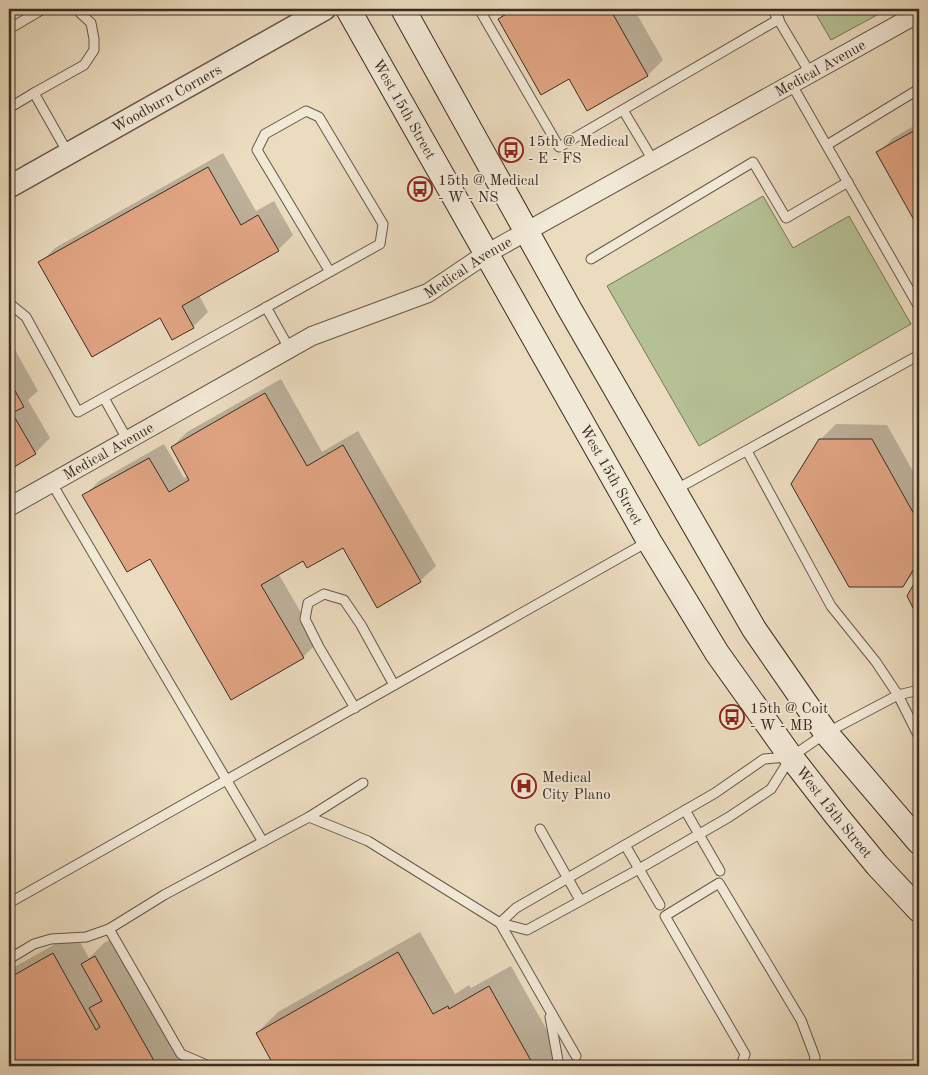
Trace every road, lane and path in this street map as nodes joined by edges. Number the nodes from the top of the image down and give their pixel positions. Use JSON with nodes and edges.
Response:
{"nodes":[{"id":1,"x":43,"y":9,"type":"edge"},
{"id":2,"x":76,"y":9,"type":"edge"},
{"id":3,"x":325,"y":9,"type":"edge"},
{"id":4,"x":348,"y":9,"type":"edge"},
{"id":5,"x":403,"y":9,"type":"edge"},
{"id":6,"x":480,"y":9,"type":"edge"},
{"id":7,"x":772,"y":9,"type":"edge"},
{"id":8,"x":919,"y":12,"type":"edge"},
{"id":9,"x":778,"y":19,"type":"junction"},
{"id":10,"x":9,"y":29,"type":"edge"},
{"id":11,"x":810,"y":73,"type":"junction"},
{"id":12,"x":792,"y":85,"type":"junction"},
{"id":13,"x":919,"y":89,"type":"edge"},
{"id":14,"x":34,"y":93,"type":"junction"},
{"id":15,"x":9,"y":108,"type":"edge"},
{"id":16,"x":624,"y":110,"type":"junction"},
{"id":17,"x":827,"y":145,"type":"junction"},
{"id":18,"x":68,"y":153,"type":"junction"},
{"id":19,"x":654,"y":162,"type":"junction"},
{"id":20,"x":848,"y":182,"type":"junction"},
{"id":21,"x":9,"y":187,"type":"edge"},
{"id":22,"x":526,"y":233,"type":"junction"},
{"id":23,"x":486,"y":254,"type":"junction"},
{"id":24,"x":591,"y":259,"type":"dead end"},
{"id":25,"x":330,"y":272,"type":"junction"},
{"id":26,"x":9,"y":303,"type":"edge"},
{"id":27,"x":266,"y":307,"type":"junction"},
{"id":28,"x":919,"y":307,"type":"edge"},
{"id":29,"x":290,"y":348,"type":"junction"},
{"id":30,"x":919,"y":355,"type":"edge"},
{"id":31,"x":104,"y":398,"type":"junction"},
{"id":32,"x":128,"y":439,"type":"junction"},
{"id":33,"x":746,"y":451,"type":"junction"},
{"id":34,"x":51,"y":482,"type":"junction"},
{"id":35,"x":675,"y":490,"type":"junction"},
{"id":36,"x":9,"y":506,"type":"edge"},
{"id":37,"x":649,"y":541,"type":"junction"},
{"id":38,"x":394,"y":685,"type":"junction"},
{"id":39,"x":919,"y":690,"type":"edge"},
{"id":40,"x":898,"y":695,"type":"junction"},
{"id":41,"x":355,"y":708,"type":"junction"},
{"id":42,"x":826,"y":733,"type":"junction"},
{"id":43,"x":919,"y":737,"type":"edge"},
{"id":44,"x":791,"y":757,"type":"junction"},
{"id":45,"x":226,"y":781,"type":"junction"},
{"id":46,"x":363,"y":783,"type":"dead end"},
{"id":47,"x":685,"y":810,"type":"junction"},
{"id":48,"x":309,"y":817,"type":"junction"},
{"id":49,"x":540,"y":830,"type":"dead end"},
{"id":50,"x":699,"y":834,"type":"junction"},
{"id":51,"x":262,"y":842,"type":"junction"},
{"id":52,"x":919,"y":842,"type":"edge"},
{"id":53,"x":625,"y":845,"type":"junction"},
{"id":54,"x":639,"y":869,"type":"junction"},
{"id":55,"x":720,"y":871,"type":"dead end"},
{"id":56,"x":568,"y":878,"type":"junction"},
{"id":57,"x":580,"y":900,"type":"junction"},
{"id":58,"x":9,"y":903,"type":"edge"},
{"id":59,"x":660,"y":906,"type":"dead end"},
{"id":60,"x":919,"y":910,"type":"edge"},
{"id":61,"x":500,"y":923,"type":"junction"},
{"id":62,"x":109,"y":929,"type":"junction"},
{"id":63,"x":9,"y":959,"type":"edge"},
{"id":64,"x":549,"y":1009,"type":"junction"},
{"id":65,"x":576,"y":1056,"type":"dead end"},
{"id":66,"x":209,"y":1066,"type":"edge"},
{"id":67,"x":560,"y":1066,"type":"edge"},
{"id":68,"x":742,"y":1066,"type":"edge"},
{"id":69,"x":813,"y":1066,"type":"edge"}],
"edges":[{"from":1,"to":10,"type":"lane"},
{"from":2,"to":14,"type":"lane"},
{"from":3,"to":18,"type":"street","name":"Woodburn Corners"},
{"from":4,"to":23,"type":"main road","name":"West 15th Street"},
{"from":5,"to":22,"type":"main road"},
{"from":6,"to":16,"type":"lane"},
{"from":7,"to":9,"type":"lane"},
{"from":8,"to":11,"type":"street","name":"Medical Avenue"},
{"from":9,"to":11,"type":"lane"},
{"from":9,"to":16,"type":"lane"},
{"from":11,"to":12,"type":"street","name":"Medical Avenue"},
{"from":12,"to":17,"type":"lane"},
{"from":12,"to":19,"type":"street","name":"Medical Avenue"},
{"from":13,"to":17,"type":"lane"},
{"from":14,"to":15,"type":"lane"},
{"from":14,"to":18,"type":"lane"},
{"from":16,"to":19,"type":"lane"},
{"from":17,"to":20,"type":"lane"},
{"from":18,"to":21,"type":"street","name":"Woodburn Corners"},
{"from":19,"to":22,"type":"street","name":"Medical Avenue"},
{"from":20,"to":24,"type":"lane"},
{"from":20,"to":28,"type":"lane"},
{"from":22,"to":23,"type":"street","name":"Medical Avenue"},
{"from":22,"to":35,"type":"main road"},
{"from":23,"to":29,"type":"street","name":"Medical Avenue"},
{"from":23,"to":37,"type":"main road","name":"West 15th Street"},
{"from":25,"to":25,"type":"lane"},
{"from":25,"to":27,"type":"lane"},
{"from":26,"to":31,"type":"lane"},
{"from":27,"to":29,"type":"lane"},
{"from":27,"to":31,"type":"lane"},
{"from":29,"to":32,"type":"street","name":"Medical Avenue"},
{"from":30,"to":33,"type":"lane"},
{"from":31,"to":32,"type":"lane"},
{"from":32,"to":34,"type":"street","name":"Medical Avenue"},
{"from":33,"to":35,"type":"lane"},
{"from":33,"to":40,"type":"lane"},
{"from":34,"to":36,"type":"street","name":"Medical Avenue"},
{"from":34,"to":45,"type":"lane"},
{"from":35,"to":42,"type":"main road"},
{"from":37,"to":38,"type":"lane"},
{"from":37,"to":44,"type":"main road","name":"West 15th Street"},
{"from":38,"to":41,"type":"lane"},
{"from":38,"to":41,"type":"lane"},
{"from":39,"to":40,"type":"lane"},
{"from":40,"to":42,"type":"lane"},
{"from":40,"to":43,"type":"lane"},
{"from":41,"to":45,"type":"lane"},
{"from":42,"to":44,"type":"lane"},
{"from":42,"to":52,"type":"main road"},
{"from":44,"to":47,"type":"lane"},
{"from":44,"to":50,"type":"lane"},
{"from":44,"to":60,"type":"main road","name":"West 15th Street"},
{"from":45,"to":51,"type":"lane"},
{"from":45,"to":58,"type":"lane"},
{"from":46,"to":48,"type":"lane"},
{"from":47,"to":50,"type":"lane"},
{"from":47,"to":53,"type":"lane"},
{"from":48,"to":51,"type":"lane"},
{"from":48,"to":61,"type":"lane"},
{"from":49,"to":56,"type":"lane"},
{"from":50,"to":54,"type":"lane"},
{"from":50,"to":55,"type":"lane"},
{"from":51,"to":62,"type":"lane"},
{"from":53,"to":54,"type":"lane"},
{"from":53,"to":56,"type":"lane"},
{"from":54,"to":57,"type":"lane"},
{"from":54,"to":59,"type":"lane"},
{"from":56,"to":57,"type":"lane"},
{"from":56,"to":61,"type":"lane"},
{"from":57,"to":61,"type":"lane"},
{"from":61,"to":64,"type":"lane"},
{"from":62,"to":63,"type":"lane"},
{"from":62,"to":66,"type":"lane"},
{"from":64,"to":65,"type":"lane"},
{"from":64,"to":67,"type":"lane"},
{"from":68,"to":69,"type":"lane"}]}
